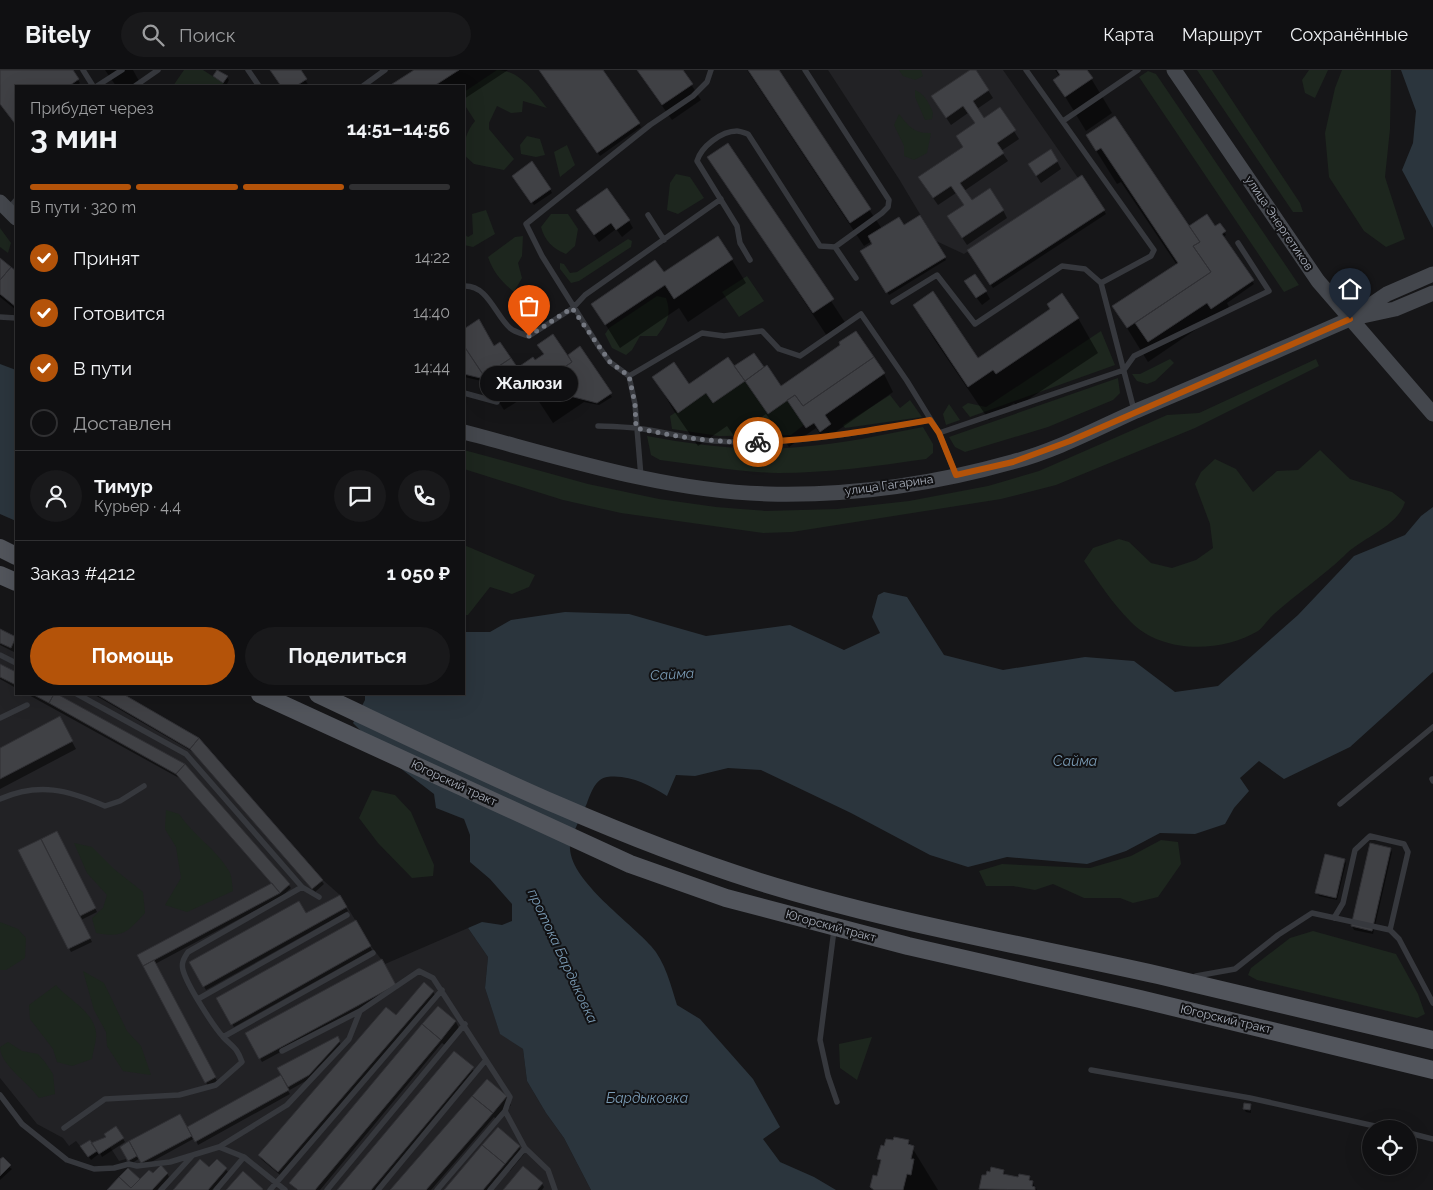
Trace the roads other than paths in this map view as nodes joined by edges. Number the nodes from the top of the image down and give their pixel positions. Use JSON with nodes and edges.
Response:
{"nodes":[{"id":1,"x":83,"y":70,"type":"edge"},
{"id":2,"x":122,"y":70,"type":"edge"},
{"id":3,"x":158,"y":70,"type":"edge"},
{"id":4,"x":248,"y":70,"type":"edge"},
{"id":5,"x":385,"y":70,"type":"edge"},
{"id":6,"x":711,"y":70,"type":"edge"},
{"id":7,"x":805,"y":70,"type":"edge"},
{"id":8,"x":1026,"y":70,"type":"edge"},
{"id":9,"x":1138,"y":70,"type":"edge"},
{"id":10,"x":1174,"y":70,"type":"edge"},
{"id":11,"x":92,"y":85,"type":"edge"},
{"id":12,"x":99,"y":85,"type":"edge"},
{"id":13,"x":139,"y":85,"type":"edge"},
{"id":14,"x":258,"y":85,"type":"edge"},
{"id":15,"x":364,"y":85,"type":"edge"},
{"id":16,"x":1063,"y":121,"type":"junction"},
{"id":17,"x":721,"y":199,"type":"junction"},
{"id":18,"x":648,"y":215,"type":"dead end"},
{"id":19,"x":664,"y":240,"type":"junction"},
{"id":20,"x":1238,"y":243,"type":"dead end"},
{"id":21,"x":835,"y":247,"type":"junction"},
{"id":22,"x":750,"y":260,"type":"dead end"},
{"id":23,"x":1433,"y":274,"type":"edge"},
{"id":24,"x":856,"y":278,"type":"dead end"},
{"id":25,"x":1101,"y":283,"type":"junction"},
{"id":26,"x":465,"y":286,"type":"edge"},
{"id":27,"x":1433,"y":293,"type":"edge"},
{"id":28,"x":893,"y":302,"type":"dead end"},
{"id":29,"x":572,"y":308,"type":"junction"},
{"id":30,"x":0,"y":317,"type":"edge"},
{"id":31,"x":15,"y":318,"type":"edge"},
{"id":32,"x":1350,"y":319,"type":"junction"},
{"id":33,"x":1124,"y":370,"type":"junction"},
{"id":34,"x":629,"y":376,"type":"junction"},
{"id":35,"x":465,"y":393,"type":"edge"},
{"id":36,"x":497,"y":402,"type":"dead end"},
{"id":37,"x":1135,"y":412,"type":"junction"},
{"id":38,"x":1433,"y":414,"type":"edge"},
{"id":39,"x":930,"y":420,"type":"junction"},
{"id":40,"x":598,"y":426,"type":"dead end"},
{"id":41,"x":636,"y":428,"type":"junction"},
{"id":42,"x":465,"y":432,"type":"edge"},
{"id":43,"x":939,"y":433,"type":"junction"},
{"id":44,"x":956,"y":475,"type":"junction"},
{"id":45,"x":641,"y":478,"type":"junction"},
{"id":46,"x":0,"y":548,"type":"edge"},
{"id":47,"x":15,"y":556,"type":"edge"},
{"id":48,"x":0,"y":575,"type":"edge"},
{"id":49,"x":15,"y":582,"type":"edge"},
{"id":50,"x":0,"y":655,"type":"edge"},
{"id":51,"x":15,"y":662,"type":"edge"},
{"id":52,"x":79,"y":695,"type":"edge"},
{"id":53,"x":262,"y":695,"type":"edge"},
{"id":54,"x":320,"y":695,"type":"edge"},
{"id":55,"x":26,"y":705,"type":"dead end"},
{"id":56,"x":0,"y":718,"type":"edge"},
{"id":57,"x":1433,"y":727,"type":"edge"},
{"id":58,"x":144,"y":786,"type":"dead end"},
{"id":59,"x":0,"y":799,"type":"edge"},
{"id":60,"x":1340,"y":804,"type":"dead end"},
{"id":61,"x":302,"y":887,"type":"junction"},
{"id":62,"x":319,"y":897,"type":"dead end"},
{"id":63,"x":347,"y":915,"type":"dead end"},
{"id":64,"x":1334,"y":918,"type":"junction"},
{"id":65,"x":834,"y":928,"type":"junction"},
{"id":66,"x":1390,"y":930,"type":"junction"},
{"id":67,"x":373,"y":953,"type":"dead end"},
{"id":68,"x":1157,"y":975,"type":"junction"},
{"id":69,"x":442,"y":990,"type":"junction"},
{"id":70,"x":198,"y":999,"type":"junction"},
{"id":71,"x":1433,"y":1003,"type":"edge"},
{"id":72,"x":360,"y":1011,"type":"junction"},
{"id":73,"x":465,"y":1024,"type":"junction"},
{"id":74,"x":223,"y":1037,"type":"junction"},
{"id":75,"x":1433,"y":1040,"type":"edge"},
{"id":76,"x":282,"y":1051,"type":"dead end"},
{"id":77,"x":485,"y":1061,"type":"junction"},
{"id":78,"x":1091,"y":1070,"type":"dead end"},
{"id":79,"x":1433,"y":1070,"type":"edge"},
{"id":80,"x":0,"y":1095,"type":"edge"},
{"id":81,"x":837,"y":1102,"type":"dead end"},
{"id":82,"x":505,"y":1111,"type":"junction"},
{"id":83,"x":1362,"y":1123,"type":"edge"},
{"id":84,"x":64,"y":1128,"type":"dead end"},
{"id":85,"x":1417,"y":1135,"type":"edge"},
{"id":86,"x":1433,"y":1139,"type":"edge"},
{"id":87,"x":219,"y":1147,"type":"junction"},
{"id":88,"x":525,"y":1148,"type":"junction"},
{"id":89,"x":194,"y":1154,"type":"junction"},
{"id":90,"x":244,"y":1157,"type":"junction"},
{"id":91,"x":277,"y":1182,"type":"junction"},
{"id":92,"x":552,"y":1188,"type":"edge"},
{"id":93,"x":162,"y":1190,"type":"edge"},
{"id":94,"x":216,"y":1190,"type":"edge"},
{"id":95,"x":270,"y":1190,"type":"edge"},
{"id":96,"x":285,"y":1190,"type":"edge"},
{"id":97,"x":327,"y":1190,"type":"edge"},
{"id":98,"x":378,"y":1190,"type":"edge"},
{"id":99,"x":437,"y":1190,"type":"edge"},
{"id":100,"x":490,"y":1190,"type":"edge"}],
"edges":[{"from":1,"to":11,"type":"lane"},
{"from":2,"to":12,"type":"lane"},
{"from":3,"to":13,"type":"lane"},
{"from":4,"to":14,"type":"lane"},
{"from":5,"to":15,"type":"lane"},
{"from":6,"to":29,"type":"lane"},
{"from":7,"to":21,"type":"lane"},
{"from":8,"to":16,"type":"lane"},
{"from":9,"to":16,"type":"lane"},
{"from":10,"to":32,"type":"main road","name":"улица Энергетиков"},
{"from":16,"to":25,"type":"lane"},
{"from":17,"to":19,"type":"lane"},
{"from":17,"to":21,"type":"lane"},
{"from":17,"to":22,"type":"lane"},
{"from":18,"to":19,"type":"lane"},
{"from":19,"to":29,"type":"lane"},
{"from":20,"to":33,"type":"lane"},
{"from":21,"to":24,"type":"lane"},
{"from":23,"to":32,"type":"main road"},
{"from":25,"to":28,"type":"lane"},
{"from":25,"to":33,"type":"lane"},
{"from":26,"to":29,"type":"lane"},
{"from":27,"to":32,"type":"main road"},
{"from":29,"to":34,"type":"lane"},
{"from":30,"to":31,"type":"lane"},
{"from":32,"to":37,"type":"main road","name":"улица Гагарина"},
{"from":32,"to":38,"type":"main road","name":"улица Энергетиков"},
{"from":33,"to":37,"type":"lane"},
{"from":33,"to":43,"type":"lane"},
{"from":34,"to":39,"type":"lane"},
{"from":34,"to":41,"type":"lane"},
{"from":35,"to":36,"type":"lane"},
{"from":37,"to":44,"type":"main road","name":"улица Гагарина"},
{"from":39,"to":41,"type":"lane"},
{"from":39,"to":43,"type":"lane"},
{"from":40,"to":41,"type":"lane"},
{"from":41,"to":45,"type":"lane"},
{"from":42,"to":45,"type":"main road","name":"улица Гагарина"},
{"from":43,"to":44,"type":"lane"},
{"from":44,"to":45,"type":"main road","name":"улица Гагарина"},
{"from":46,"to":47,"type":"main road"},
{"from":48,"to":49,"type":"main road"},
{"from":50,"to":51,"type":"lane"},
{"from":52,"to":61,"type":"lane"},
{"from":53,"to":65,"type":"main road","name":"Югорский тракт"},
{"from":54,"to":68,"type":"main road","name":"Югорский тракт"},
{"from":55,"to":56,"type":"lane"},
{"from":57,"to":60,"type":"lane"},
{"from":58,"to":59,"type":"lane"},
{"from":61,"to":62,"type":"lane"},
{"from":61,"to":70,"type":"lane"},
{"from":63,"to":70,"type":"lane"},
{"from":64,"to":66,"type":"lane"},
{"from":64,"to":66,"type":"lane"},
{"from":64,"to":68,"type":"lane"},
{"from":65,"to":79,"type":"main road","name":"Югорский тракт"},
{"from":65,"to":81,"type":"lane"},
{"from":66,"to":71,"type":"lane"},
{"from":67,"to":74,"type":"lane"},
{"from":68,"to":75,"type":"main road","name":"Югорский тракт"},
{"from":69,"to":72,"type":"lane"},
{"from":69,"to":73,"type":"lane"},
{"from":69,"to":91,"type":"lane"},
{"from":70,"to":74,"type":"lane"},
{"from":72,"to":76,"type":"lane"},
{"from":72,"to":87,"type":"lane"},
{"from":73,"to":77,"type":"lane"},
{"from":73,"to":97,"type":"lane"},
{"from":74,"to":84,"type":"lane"},
{"from":77,"to":82,"type":"lane"},
{"from":77,"to":98,"type":"lane"},
{"from":78,"to":83,"type":"lane"},
{"from":80,"to":89,"type":"lane"},
{"from":82,"to":88,"type":"lane"},
{"from":82,"to":99,"type":"lane"},
{"from":85,"to":86,"type":"lane"},
{"from":87,"to":89,"type":"lane"},
{"from":87,"to":90,"type":"lane"},
{"from":88,"to":92,"type":"lane"},
{"from":88,"to":100,"type":"lane"},
{"from":89,"to":93,"type":"lane"},
{"from":90,"to":91,"type":"lane"},
{"from":90,"to":94,"type":"lane"},
{"from":91,"to":95,"type":"lane"},
{"from":91,"to":96,"type":"lane"}]}
